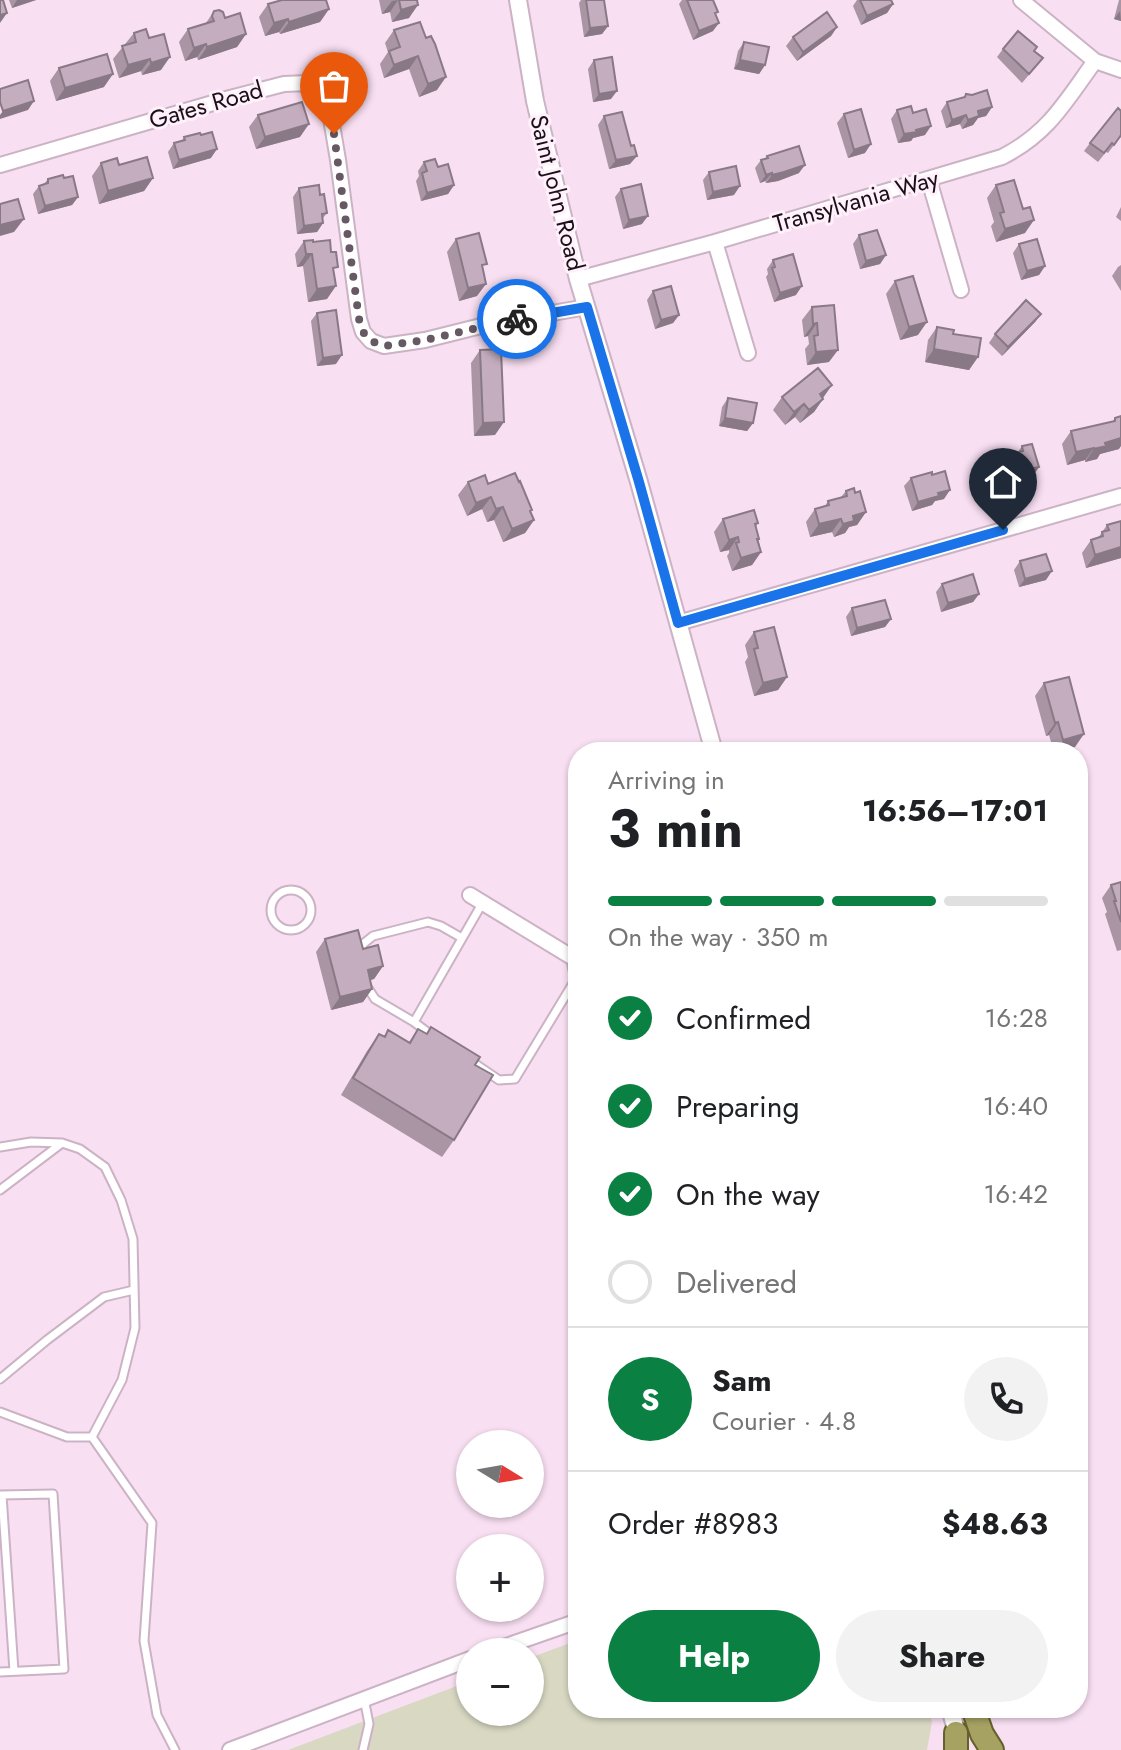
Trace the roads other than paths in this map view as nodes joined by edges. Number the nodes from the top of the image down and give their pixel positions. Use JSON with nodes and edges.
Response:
{"nodes":[{"id":1,"x":518,"y":0,"type":"edge"},
{"id":2,"x":1021,"y":0,"type":"edge"},
{"id":3,"x":1095,"y":61,"type":"junction"},
{"id":4,"x":1121,"y":70,"type":"edge"},
{"id":5,"x":0,"y":165,"type":"edge"},
{"id":6,"x":929,"y":180,"type":"junction"},
{"id":7,"x":715,"y":242,"type":"junction"},
{"id":8,"x":578,"y":279,"type":"junction"},
{"id":9,"x":961,"y":290,"type":"dead end"},
{"id":10,"x":587,"y":307,"type":"junction"},
{"id":11,"x":748,"y":353,"type":"dead end"},
{"id":12,"x":1121,"y":496,"type":"edge"},
{"id":13,"x":678,"y":623,"type":"junction"},
{"id":14,"x":711,"y":742,"type":"edge"},
{"id":15,"x":302,"y":893,"type":"joint"},
{"id":16,"x":476,"y":898,"type":"joint"},
{"id":17,"x":462,"y":938,"type":"junction"},
{"id":18,"x":568,"y":952,"type":"edge"},
{"id":19,"x":359,"y":957,"type":"edge"},
{"id":20,"x":363,"y":970,"type":"edge"},
{"id":21,"x":568,"y":992,"type":"edge"},
{"id":22,"x":414,"y":1022,"type":"junction"},
{"id":23,"x":441,"y":1041,"type":"edge"},
{"id":24,"x":466,"y":1058,"type":"edge"},
{"id":25,"x":62,"y":1143,"type":"junction"},
{"id":26,"x":0,"y":1147,"type":"edge"},
{"id":27,"x":0,"y":1190,"type":"edge"},
{"id":28,"x":134,"y":1290,"type":"junction"},
{"id":29,"x":0,"y":1379,"type":"edge"},
{"id":30,"x":0,"y":1412,"type":"edge"},
{"id":31,"x":92,"y":1437,"type":"junction"},
{"id":32,"x":1,"y":1495,"type":"edge"},
{"id":33,"x":568,"y":1624,"type":"edge"},
{"id":34,"x":529,"y":1638,"type":"edge"},
{"id":35,"x":456,"y":1664,"type":"edge"},
{"id":36,"x":14,"y":1671,"type":"junction"},
{"id":37,"x":0,"y":1672,"type":"edge"},
{"id":38,"x":364,"y":1698,"type":"junction"},
{"id":39,"x":952,"y":1718,"type":"edge"},
{"id":40,"x":975,"y":1718,"type":"edge"},
{"id":41,"x":976,"y":1718,"type":"edge"},
{"id":42,"x":958,"y":1744,"type":"edge"},
{"id":43,"x":175,"y":1750,"type":"edge"},
{"id":44,"x":230,"y":1750,"type":"edge"},
{"id":45,"x":363,"y":1750,"type":"edge"},
{"id":46,"x":983,"y":1750,"type":"edge"},
{"id":47,"x":992,"y":1750,"type":"edge"}],
"edges":[{"from":1,"to":8,"type":"street","name":"Saint John Road"},
{"from":2,"to":3,"type":"street"},
{"from":3,"to":4,"type":"street"},
{"from":3,"to":6,"type":"street","name":"Transylvania Way"},
{"from":5,"to":10,"type":"street","name":"Gates Road"},
{"from":6,"to":7,"type":"street","name":"Transylvania Way"},
{"from":6,"to":9,"type":"street"},
{"from":7,"to":8,"type":"street","name":"Transylvania Way"},
{"from":7,"to":11,"type":"street"},
{"from":8,"to":10,"type":"street","name":"Saint John Road"},
{"from":10,"to":13,"type":"street","name":"Saint John Road"},
{"from":12,"to":13,"type":"street"},
{"from":13,"to":14,"type":"street","name":"Saint John Road"},
{"from":15,"to":15,"type":"lane"},
{"from":16,"to":17,"type":"lane"},
{"from":16,"to":18,"type":"street"},
{"from":17,"to":19,"type":"lane"},
{"from":17,"to":22,"type":"lane"},
{"from":20,"to":22,"type":"lane"},
{"from":21,"to":24,"type":"lane"},
{"from":22,"to":23,"type":"lane"},
{"from":25,"to":26,"type":"lane"},
{"from":25,"to":27,"type":"lane"},
{"from":25,"to":28,"type":"lane"},
{"from":28,"to":29,"type":"lane"},
{"from":28,"to":31,"type":"lane"},
{"from":30,"to":31,"type":"lane"},
{"from":31,"to":43,"type":"lane"},
{"from":32,"to":36,"type":"lane"},
{"from":32,"to":36,"type":"lane"},
{"from":33,"to":34,"type":"street"},
{"from":35,"to":38,"type":"street"},
{"from":36,"to":37,"type":"lane"},
{"from":38,"to":44,"type":"street"},
{"from":38,"to":45,"type":"lane"},
{"from":39,"to":42,"type":"street"},
{"from":40,"to":46,"type":"street"},
{"from":41,"to":47,"type":"highway"}]}
